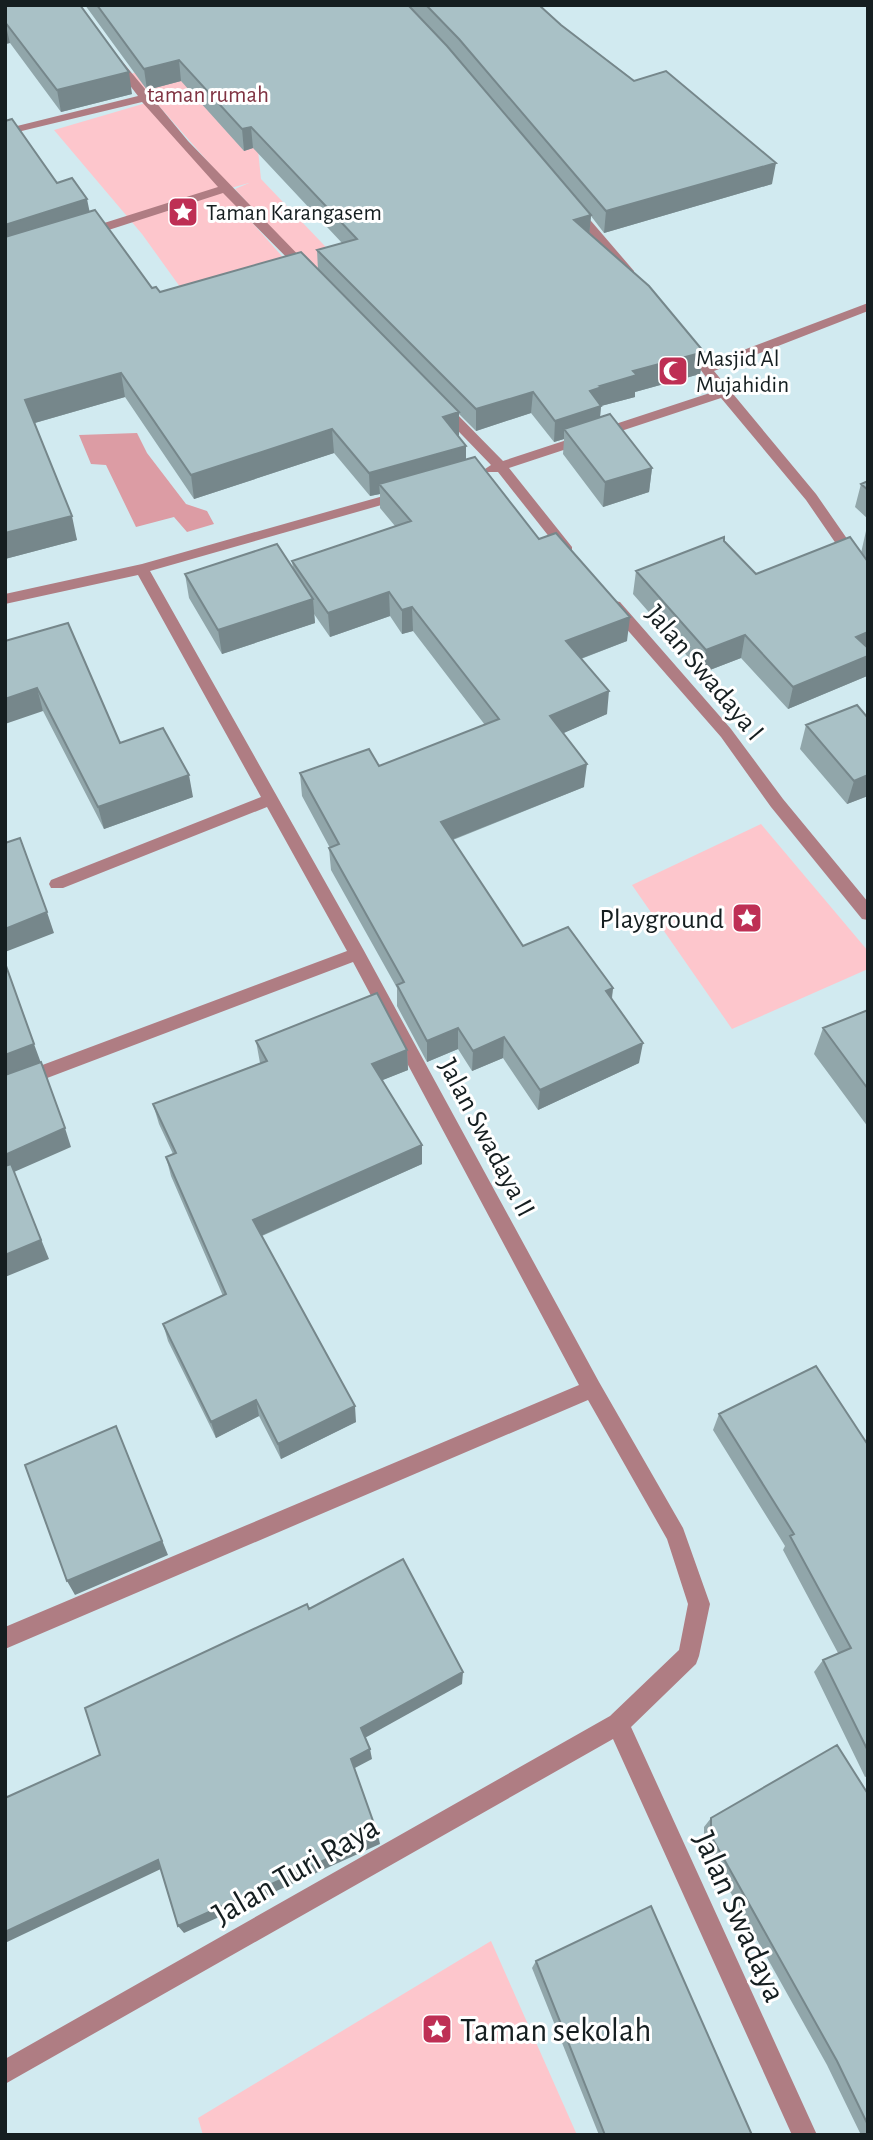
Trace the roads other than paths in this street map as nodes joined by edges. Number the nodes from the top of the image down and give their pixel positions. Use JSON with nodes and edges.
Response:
{"nodes":[{"id":1,"x":114,"y":57,"type":"edge"},
{"id":2,"x":144,"y":98,"type":"junction"},
{"id":3,"x":5,"y":132,"type":"edge"},
{"id":4,"x":226,"y":188,"type":"junction"},
{"id":5,"x":568,"y":200,"type":"edge"},
{"id":6,"x":79,"y":234,"type":"edge"},
{"id":7,"x":314,"y":278,"type":"edge"},
{"id":8,"x":638,"y":284,"type":"edge"},
{"id":9,"x":868,"y":307,"type":"edge"},
{"id":10,"x":682,"y":337,"type":"edge"},
{"id":11,"x":709,"y":368,"type":"junction"},
{"id":12,"x":724,"y":393,"type":"junction"},
{"id":13,"x":434,"y":398,"type":"edge"},
{"id":14,"x":501,"y":467,"type":"junction"},
{"id":15,"x":474,"y":474,"type":"edge"},
{"id":16,"x":421,"y":489,"type":"edge"},
{"id":17,"x":576,"y":561,"type":"edge"},
{"id":18,"x":142,"y":569,"type":"junction"},
{"id":19,"x":868,"y":580,"type":"edge"},
{"id":20,"x":609,"y":598,"type":"edge"},
{"id":21,"x":5,"y":599,"type":"edge"},
{"id":22,"x":271,"y":799,"type":"junction"},
{"id":23,"x":57,"y":884,"type":"dead end"},
{"id":24,"x":868,"y":914,"type":"edge"},
{"id":25,"x":357,"y":954,"type":"junction"},
{"id":26,"x":5,"y":1087,"type":"edge"},
{"id":27,"x":592,"y":1389,"type":"junction"},
{"id":28,"x":5,"y":1638,"type":"edge"},
{"id":29,"x":618,"y":1724,"type":"junction"},
{"id":30,"x":5,"y":2072,"type":"edge"},
{"id":31,"x":805,"y":2135,"type":"edge"}],
"edges":[{"from":1,"to":2,"type":"street"},
{"from":2,"to":3,"type":"street"},
{"from":2,"to":4,"type":"street"},
{"from":4,"to":6,"type":"street"},
{"from":4,"to":7,"type":"street"},
{"from":5,"to":8,"type":"street"},
{"from":9,"to":11,"type":"street"},
{"from":10,"to":11,"type":"street"},
{"from":11,"to":12,"type":"street"},
{"from":12,"to":14,"type":"street"},
{"from":12,"to":19,"type":"street"},
{"from":13,"to":14,"type":"street"},
{"from":14,"to":15,"type":"street"},
{"from":14,"to":17,"type":"street"},
{"from":16,"to":18,"type":"street"},
{"from":18,"to":21,"type":"street"},
{"from":18,"to":22,"type":"street","name":"Jalan Swadaya II"},
{"from":20,"to":24,"type":"street","name":"Jalan Swadaya I"},
{"from":22,"to":23,"type":"street"},
{"from":22,"to":25,"type":"street","name":"Jalan Swadaya II"},
{"from":25,"to":26,"type":"street"},
{"from":25,"to":27,"type":"street","name":"Jalan Swadaya II"},
{"from":27,"to":28,"type":"street"},
{"from":27,"to":29,"type":"street","name":"Jalan Swadaya II"},
{"from":29,"to":30,"type":"street","name":"Jalan Turi Raya"},
{"from":29,"to":31,"type":"street","name":"Jalan Swadaya"}]}
